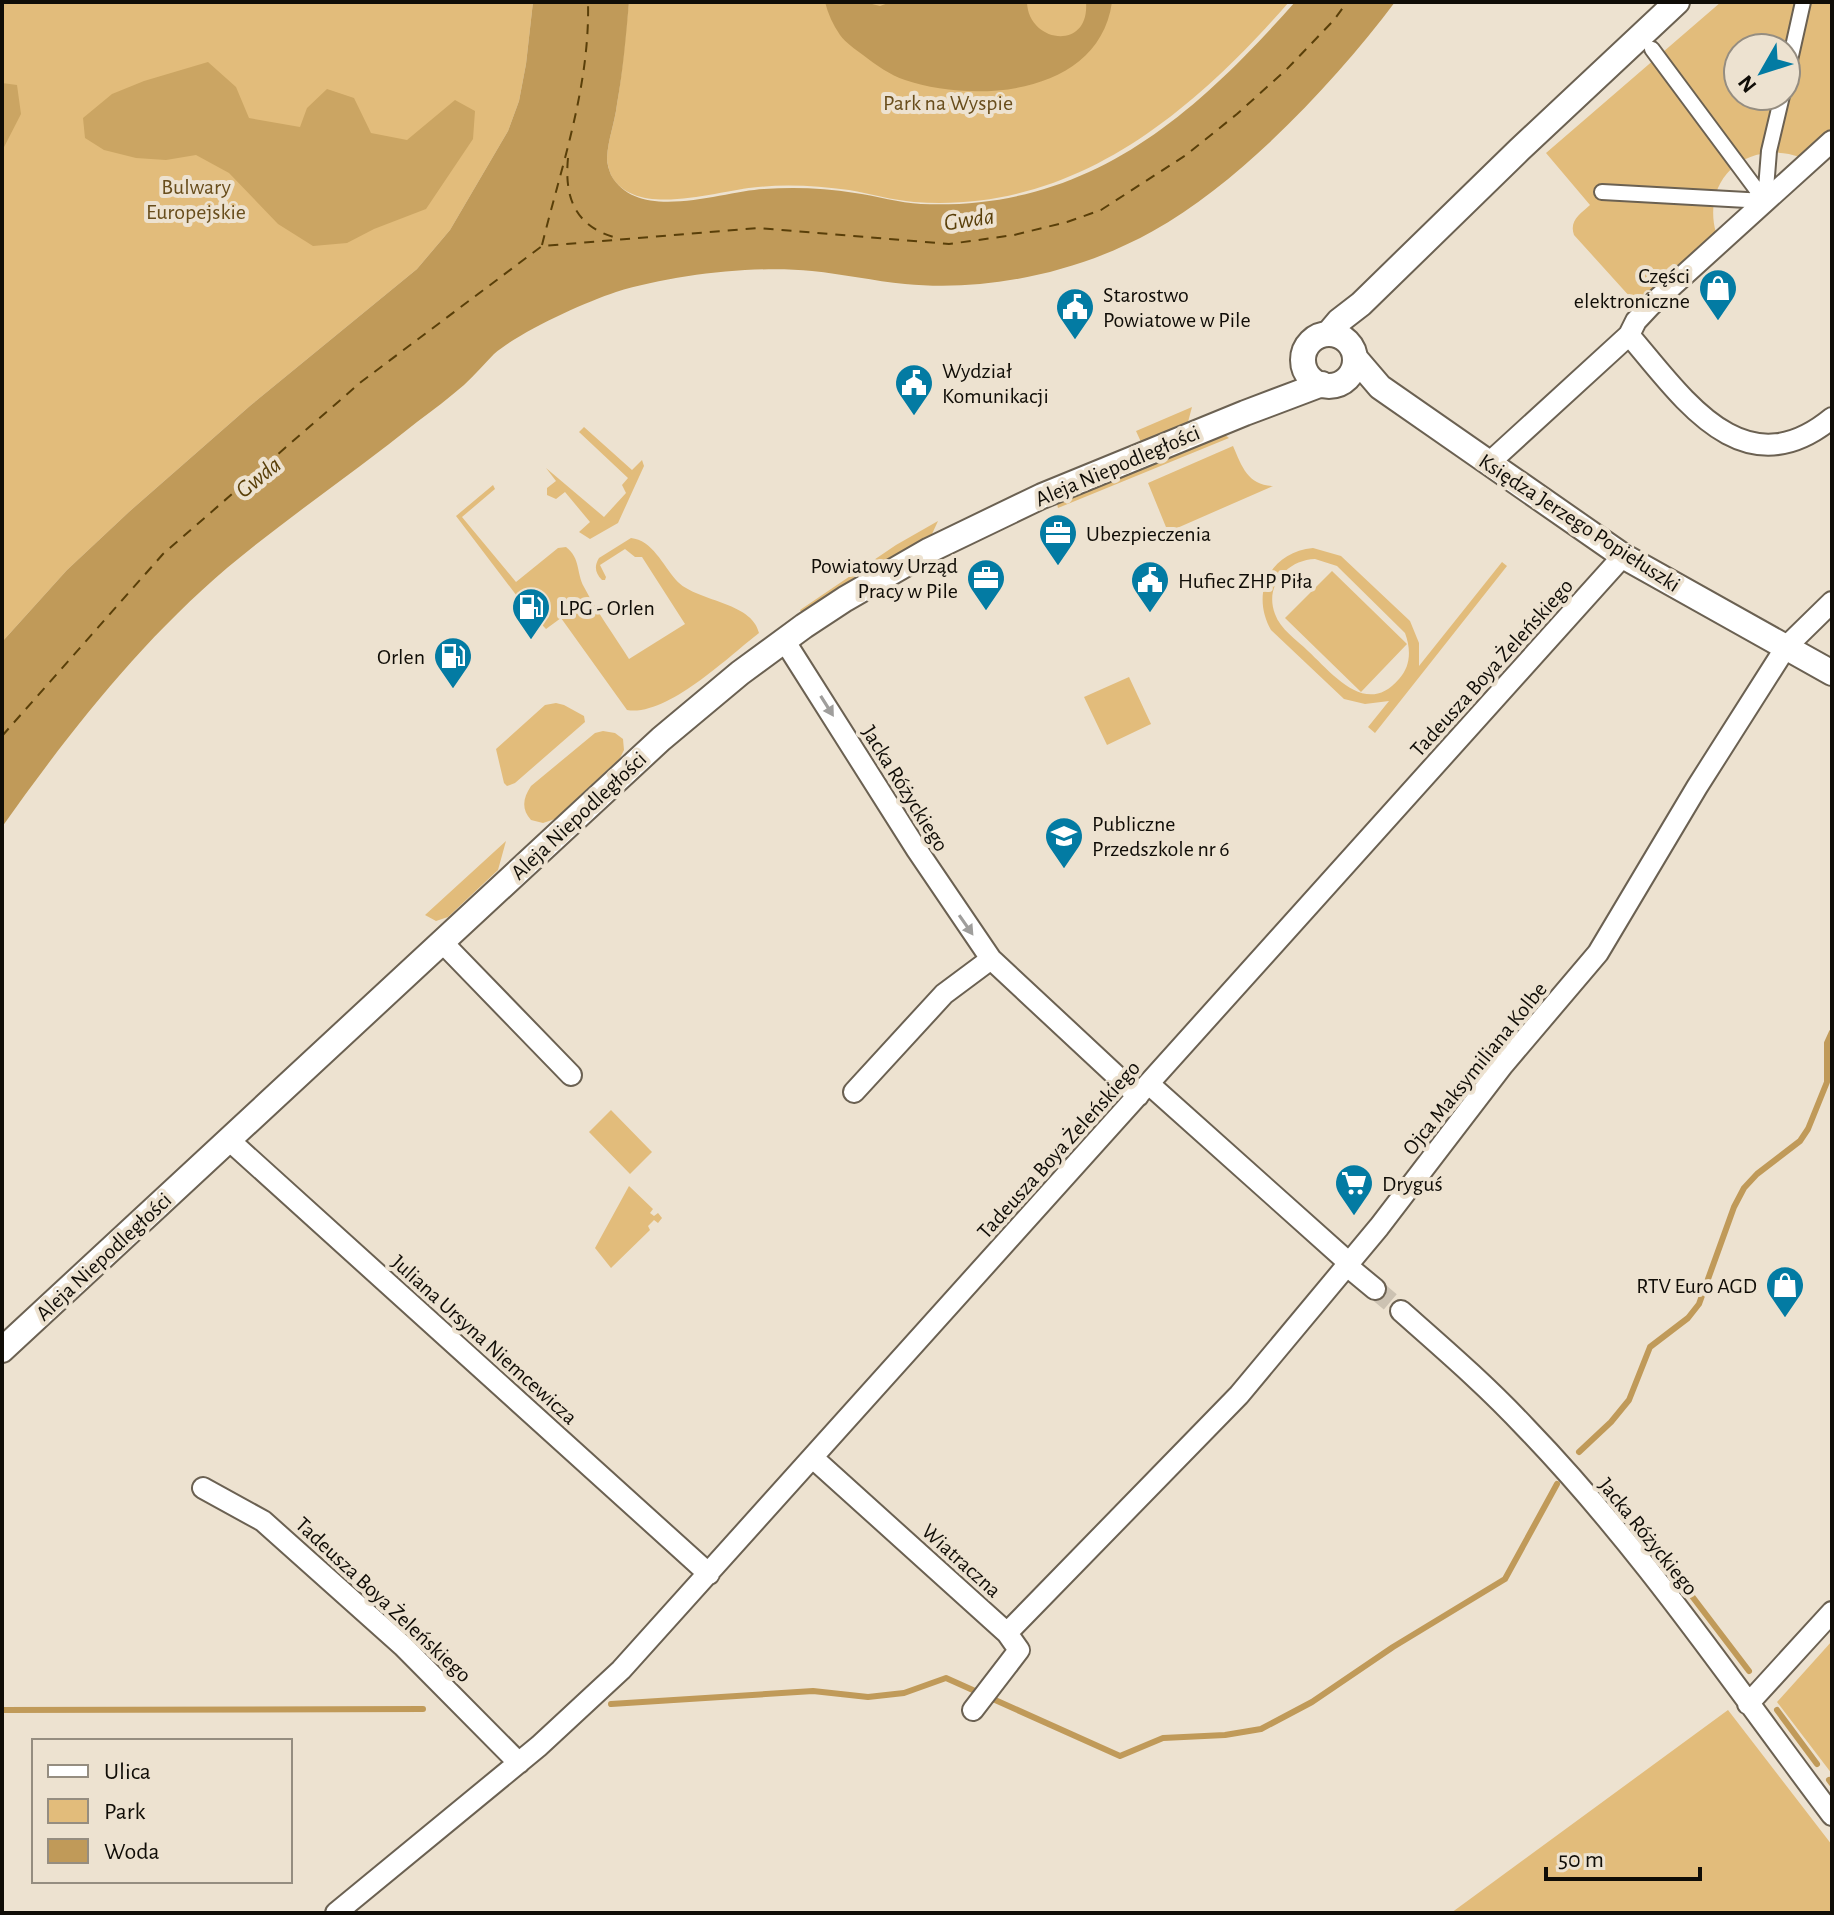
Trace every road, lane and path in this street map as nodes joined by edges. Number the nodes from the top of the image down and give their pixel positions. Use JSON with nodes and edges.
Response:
{"nodes":[{"id":1,"x":1677,"y":2,"type":"edge"},
{"id":2,"x":1803,"y":2,"type":"edge"},
{"id":3,"x":1796,"y":32,"type":"edge"},
{"id":4,"x":1652,"y":49,"type":"dead end"},
{"id":5,"x":1778,"y":112,"type":"edge"},
{"id":6,"x":1832,"y":141,"type":"edge"},
{"id":7,"x":1602,"y":192,"type":"dead end"},
{"id":8,"x":1765,"y":201,"type":"junction"},
{"id":9,"x":1629,"y":335,"type":"junction"},
{"id":10,"x":1340,"y":360,"type":"junction"},
{"id":11,"x":1304,"y":361,"type":"junction"},
{"id":12,"x":1245,"y":413,"type":"junction"},
{"id":13,"x":1832,"y":418,"type":"edge"},
{"id":14,"x":1489,"y":463,"type":"junction"},
{"id":15,"x":1623,"y":556,"type":"junction"},
{"id":16,"x":1832,"y":602,"type":"edge"},
{"id":17,"x":784,"y":640,"type":"junction"},
{"id":18,"x":1786,"y":647,"type":"junction"},
{"id":19,"x":1832,"y":673,"type":"edge"},
{"id":20,"x":442,"y":942,"type":"junction"},
{"id":21,"x":991,"y":959,"type":"junction"},
{"id":22,"x":571,"y":1075,"type":"dead end"},
{"id":23,"x":1143,"y":1090,"type":"junction"},
{"id":24,"x":854,"y":1092,"type":"dead end"},
{"id":25,"x":229,"y":1140,"type":"junction"},
{"id":26,"x":1347,"y":1264,"type":"junction"},
{"id":27,"x":1375,"y":1289,"type":"tunnel mouth"},
{"id":28,"x":1401,"y":1311,"type":"tunnel mouth"},
{"id":29,"x":2,"y":1350,"type":"edge"},
{"id":30,"x":813,"y":1458,"type":"junction"},
{"id":31,"x":203,"y":1488,"type":"dead end"},
{"id":32,"x":709,"y":1574,"type":"junction"},
{"id":33,"x":1832,"y":1612,"type":"edge"},
{"id":34,"x":1007,"y":1633,"type":"junction"},
{"id":35,"x":1748,"y":1704,"type":"junction"},
{"id":36,"x":973,"y":1710,"type":"dead end"},
{"id":37,"x":519,"y":1763,"type":"junction"},
{"id":38,"x":1832,"y":1815,"type":"edge"},
{"id":39,"x":336,"y":1913,"type":"edge"}],
"edges":[{"from":1,"to":10,"type":"street","name":"Aleja Niepodległości"},
{"from":2,"to":3,"type":"street"},
{"from":4,"to":8,"type":"street"},
{"from":5,"to":8,"type":"street"},
{"from":6,"to":8,"type":"street"},
{"from":7,"to":8,"type":"street"},
{"from":8,"to":9,"type":"street"},
{"from":9,"to":13,"type":"street"},
{"from":9,"to":14,"type":"street"},
{"from":10,"to":11,"type":"street"},
{"from":10,"to":11,"type":"street"},
{"from":10,"to":12,"type":"street","name":"Aleja Niepodległości"},
{"from":10,"to":14,"type":"street","name":"Księdza Jerzego Popiełuszki"},
{"from":11,"to":12,"type":"street","name":"Aleja Niepodległości"},
{"from":12,"to":17,"type":"street","name":"Aleja Niepodległości"},
{"from":14,"to":15,"type":"street","name":"Księdza Jerzego Popiełuszki"},
{"from":15,"to":18,"type":"street","name":"Księdza Jerzego Popiełuszki"},
{"from":15,"to":23,"type":"street","name":"Tadeusza Boya Żeleńskiego"},
{"from":16,"to":18,"type":"street","name":"Ojca Maksymiliana Kolbe"},
{"from":17,"to":20,"type":"street","name":"Aleja Niepodległości"},
{"from":17,"to":21,"type":"street","name":"Jacka Różyckiego","one_way":true},
{"from":18,"to":19,"type":"street","name":"Księdza Jerzego Popiełuszki"},
{"from":18,"to":26,"type":"street","name":"Ojca Maksymiliana Kolbe"},
{"from":20,"to":22,"type":"street"},
{"from":20,"to":25,"type":"street","name":"Aleja Niepodległości"},
{"from":21,"to":23,"type":"street","name":"Jacka Różyckiego"},
{"from":21,"to":24,"type":"street"},
{"from":23,"to":26,"type":"street","name":"Jacka Różyckiego"},
{"from":23,"to":30,"type":"street","name":"Tadeusza Boya Żeleńskiego"},
{"from":25,"to":29,"type":"street","name":"Aleja Niepodległości"},
{"from":25,"to":32,"type":"street","name":"Juliana Ursyna Niemcewicza"},
{"from":26,"to":27,"type":"street","name":"Jacka Różyckiego"},
{"from":26,"to":34,"type":"street","name":"Ojca Maksymiliana Kolbe"},
{"from":28,"to":35,"type":"street","name":"Jacka Różyckiego"},
{"from":30,"to":32,"type":"street","name":"Tadeusza Boya Żeleńskiego"},
{"from":30,"to":34,"type":"street","name":"Wiatraczna"},
{"from":31,"to":37,"type":"street","name":"Tadeusza Boya Żeleńskiego"},
{"from":32,"to":37,"type":"street","name":"Tadeusza Boya Żeleńskiego"},
{"from":33,"to":35,"type":"street"},
{"from":34,"to":36,"type":"street"},
{"from":35,"to":38,"type":"street","name":"Jacka Różyckiego"},
{"from":37,"to":39,"type":"street","name":"Tadeusza Boya Żeleńskiego"}]}
